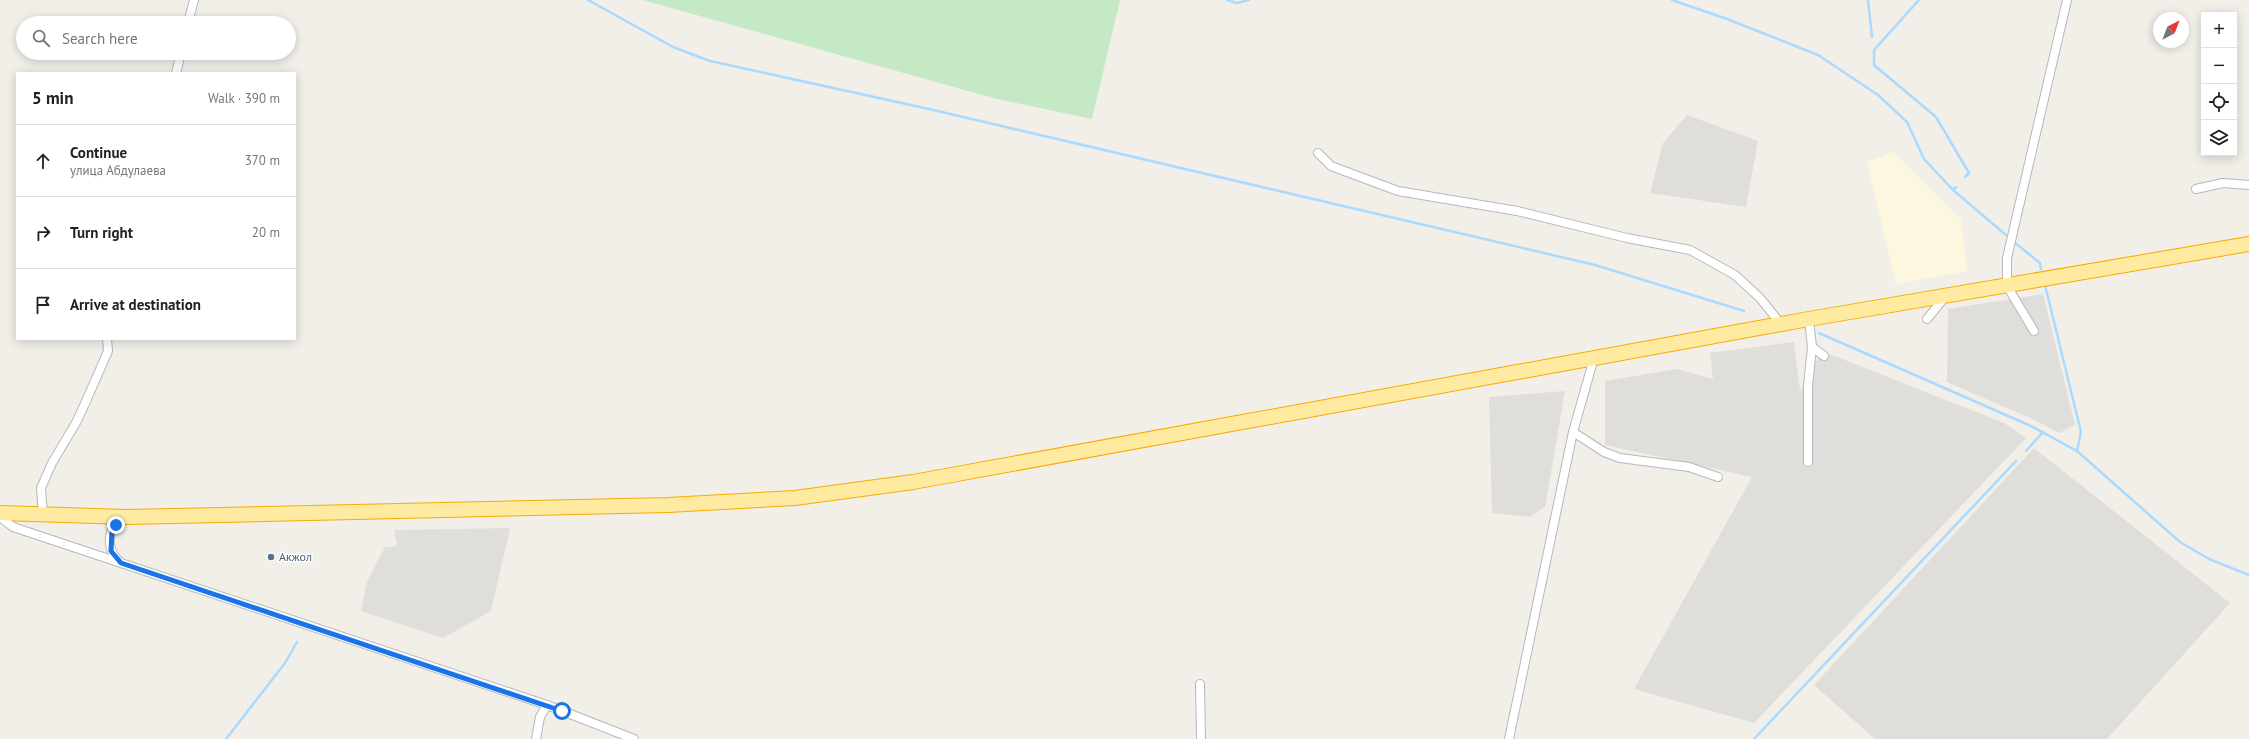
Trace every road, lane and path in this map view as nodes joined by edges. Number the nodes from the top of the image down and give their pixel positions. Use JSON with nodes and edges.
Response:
{"nodes":[{"id":1,"x":194,"y":0,"type":"edge"},
{"id":2,"x":2068,"y":0,"type":"edge"},
{"id":3,"x":190,"y":16,"type":"edge"},
{"id":4,"x":179,"y":60,"type":"edge"},
{"id":5,"x":176,"y":72,"type":"edge"},
{"id":6,"x":1318,"y":153,"type":"dead end"},
{"id":7,"x":2249,"y":185,"type":"edge"},
{"id":8,"x":2196,"y":189,"type":"dead end"},
{"id":9,"x":2249,"y":244,"type":"edge"},
{"id":10,"x":2007,"y":286,"type":"junction"},
{"id":11,"x":1945,"y":296,"type":"junction"},
{"id":12,"x":1809,"y":319,"type":"junction"},
{"id":13,"x":1927,"y":319,"type":"dead end"},
{"id":14,"x":1781,"y":324,"type":"junction"},
{"id":15,"x":2034,"y":331,"type":"dead end"},
{"id":16,"x":107,"y":340,"type":"edge"},
{"id":17,"x":1812,"y":347,"type":"junction"},
{"id":18,"x":1824,"y":356,"type":"dead end"},
{"id":19,"x":1594,"y":358,"type":"junction"},
{"id":20,"x":1573,"y":432,"type":"junction"},
{"id":21,"x":1808,"y":462,"type":"dead end"},
{"id":22,"x":1718,"y":477,"type":"dead end"},
{"id":23,"x":0,"y":512,"type":"edge"},
{"id":24,"x":43,"y":516,"type":"junction"},
{"id":25,"x":0,"y":517,"type":"edge"},
{"id":26,"x":127,"y":517,"type":"junction"},
{"id":27,"x":121,"y":563,"type":"junction"},
{"id":28,"x":1200,"y":684,"type":"dead end"},
{"id":29,"x":547,"y":705,"type":"junction"},
{"id":30,"x":536,"y":739,"type":"edge"},
{"id":31,"x":634,"y":739,"type":"edge"},
{"id":32,"x":1201,"y":739,"type":"edge"},
{"id":33,"x":1509,"y":739,"type":"edge"}],
"edges":[{"from":1,"to":3,"type":"street"},
{"from":2,"to":10,"type":"street"},
{"from":4,"to":5,"type":"street"},
{"from":6,"to":14,"type":"street"},
{"from":7,"to":8,"type":"street"},
{"from":9,"to":10,"type":"highway"},
{"from":10,"to":11,"type":"highway"},
{"from":10,"to":15,"type":"street"},
{"from":11,"to":12,"type":"highway"},
{"from":11,"to":13,"type":"street"},
{"from":12,"to":14,"type":"highway"},
{"from":12,"to":17,"type":"street"},
{"from":14,"to":19,"type":"highway"},
{"from":16,"to":24,"type":"street"},
{"from":17,"to":18,"type":"street"},
{"from":17,"to":21,"type":"street"},
{"from":19,"to":20,"type":"street"},
{"from":19,"to":26,"type":"highway"},
{"from":20,"to":22,"type":"street"},
{"from":20,"to":33,"type":"street"},
{"from":23,"to":24,"type":"highway"},
{"from":24,"to":26,"type":"highway"},
{"from":25,"to":27,"type":"street"},
{"from":26,"to":27,"type":"street"},
{"from":27,"to":29,"type":"street"},
{"from":28,"to":32,"type":"street"},
{"from":29,"to":30,"type":"street"},
{"from":29,"to":31,"type":"street"}]}
